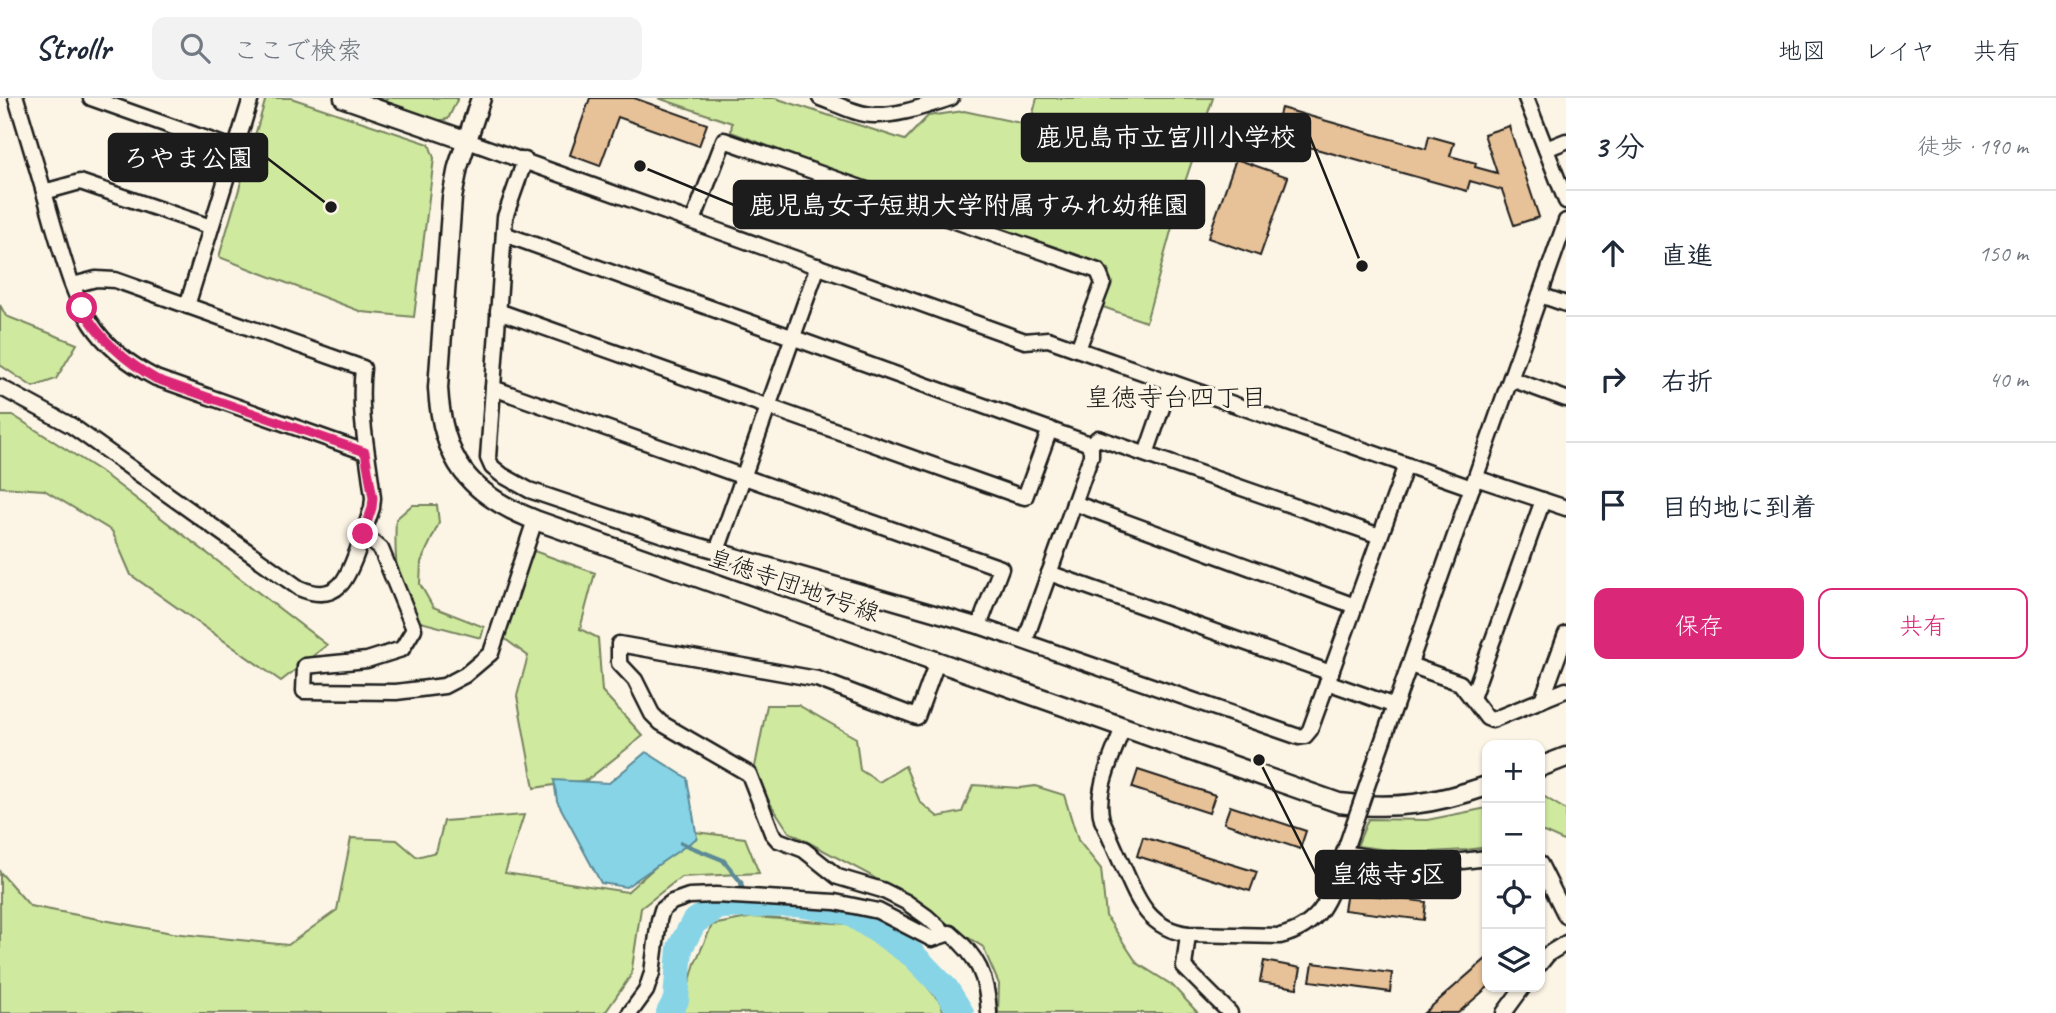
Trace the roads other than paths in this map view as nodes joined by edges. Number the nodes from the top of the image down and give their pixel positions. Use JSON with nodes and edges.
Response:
{"nodes":[{"id":1,"x":16,"y":98,"type":"edge"},
{"id":2,"x":91,"y":98,"type":"edge"},
{"id":3,"x":251,"y":98,"type":"edge"},
{"id":4,"x":344,"y":98,"type":"edge"},
{"id":5,"x":481,"y":98,"type":"edge"},
{"id":6,"x":820,"y":98,"type":"edge"},
{"id":7,"x":951,"y":98,"type":"edge"},
{"id":8,"x":1526,"y":98,"type":"edge"},
{"id":9,"x":466,"y":140,"type":"junction"},
{"id":10,"x":1566,"y":141,"type":"edge"},
{"id":11,"x":235,"y":149,"type":"junction"},
{"id":12,"x":1546,"y":149,"type":"junction"},
{"id":13,"x":525,"y":160,"type":"junction"},
{"id":14,"x":44,"y":192,"type":"junction"},
{"id":15,"x":1566,"y":201,"type":"edge"},
{"id":16,"x":693,"y":221,"type":"junction"},
{"id":17,"x":1566,"y":221,"type":"edge"},
{"id":18,"x":211,"y":227,"type":"junction"},
{"id":19,"x":504,"y":234,"type":"junction"},
{"id":20,"x":818,"y":266,"type":"junction"},
{"id":21,"x":72,"y":285,"type":"junction"},
{"id":22,"x":1540,"y":295,"type":"junction"},
{"id":23,"x":1566,"y":304,"type":"edge"},
{"id":24,"x":187,"y":306,"type":"junction"},
{"id":25,"x":498,"y":311,"type":"junction"},
{"id":26,"x":793,"y":337,"type":"junction"},
{"id":27,"x":1077,"y":349,"type":"junction"},
{"id":28,"x":1511,"y":379,"type":"junction"},
{"id":29,"x":1171,"y":382,"type":"junction"},
{"id":30,"x":0,"y":387,"type":"edge"},
{"id":31,"x":493,"y":388,"type":"junction"},
{"id":32,"x":1566,"y":399,"type":"edge"},
{"id":33,"x":768,"y":407,"type":"junction"},
{"id":34,"x":1050,"y":429,"type":"junction"},
{"id":35,"x":1089,"y":446,"type":"junction"},
{"id":36,"x":365,"y":452,"type":"junction"},
{"id":37,"x":1146,"y":454,"type":"junction"},
{"id":38,"x":1406,"y":465,"type":"junction"},
{"id":39,"x":743,"y":477,"type":"junction"},
{"id":40,"x":1474,"y":483,"type":"junction"},
{"id":41,"x":1543,"y":500,"type":"junction"},
{"id":42,"x":1074,"y":503,"type":"junction"},
{"id":43,"x":1566,"y":508,"type":"edge"},
{"id":44,"x":535,"y":520,"type":"junction"},
{"id":45,"x":363,"y":534,"type":"junction"},
{"id":46,"x":1380,"y":536,"type":"junction"},
{"id":47,"x":717,"y":551,"type":"junction"},
{"id":48,"x":1049,"y":573,"type":"junction"},
{"id":49,"x":1355,"y":606,"type":"junction"},
{"id":50,"x":979,"y":626,"type":"junction"},
{"id":51,"x":1566,"y":634,"type":"edge"},
{"id":52,"x":1025,"y":641,"type":"junction"},
{"id":53,"x":937,"y":662,"type":"junction"},
{"id":54,"x":1410,"y":665,"type":"junction"},
{"id":55,"x":1329,"y":677,"type":"junction"},
{"id":56,"x":1566,"y":690,"type":"edge"},
{"id":57,"x":1472,"y":698,"type":"junction"},
{"id":58,"x":1542,"y":699,"type":"junction"},
{"id":59,"x":1395,"y":706,"type":"junction"},
{"id":60,"x":1123,"y":727,"type":"junction"},
{"id":61,"x":1566,"y":757,"type":"edge"},
{"id":62,"x":1545,"y":765,"type":"edge"},
{"id":63,"x":1482,"y":788,"type":"edge"},
{"id":64,"x":1345,"y":849,"type":"junction"},
{"id":65,"x":1482,"y":859,"type":"edge"},
{"id":66,"x":1541,"y":866,"type":"edge"},
{"id":67,"x":1566,"y":916,"type":"edge"},
{"id":68,"x":946,"y":934,"type":"junction"},
{"id":69,"x":1188,"y":934,"type":"junction"},
{"id":70,"x":1566,"y":943,"type":"edge"},
{"id":71,"x":1545,"y":958,"type":"edge"},
{"id":72,"x":1519,"y":992,"type":"edge"},
{"id":73,"x":630,"y":1013,"type":"edge"},
{"id":74,"x":989,"y":1013,"type":"edge"},
{"id":75,"x":1230,"y":1013,"type":"edge"},
{"id":76,"x":1504,"y":1013,"type":"edge"}],
"edges":[{"from":1,"to":14,"type":"street"},
{"from":2,"to":11,"type":"street"},
{"from":3,"to":11,"type":"street"},
{"from":4,"to":9,"type":"street"},
{"from":5,"to":9,"type":"street","name":"皇徳寺団地1号線"},
{"from":6,"to":7,"type":"street"},
{"from":8,"to":12,"type":"street"},
{"from":9,"to":13,"type":"street"},
{"from":9,"to":44,"type":"street","name":"皇徳寺団地1号線"},
{"from":10,"to":12,"type":"street"},
{"from":11,"to":18,"type":"street"},
{"from":12,"to":15,"type":"street"},
{"from":13,"to":16,"type":"street"},
{"from":13,"to":19,"type":"street"},
{"from":14,"to":18,"type":"street"},
{"from":14,"to":21,"type":"street"},
{"from":16,"to":20,"type":"street"},
{"from":16,"to":27,"type":"street"},
{"from":17,"to":22,"type":"street"},
{"from":18,"to":24,"type":"street"},
{"from":19,"to":25,"type":"street"},
{"from":19,"to":26,"type":"street"},
{"from":20,"to":26,"type":"street"},
{"from":20,"to":27,"type":"street"},
{"from":21,"to":24,"type":"street"},
{"from":21,"to":36,"type":"street"},
{"from":22,"to":23,"type":"street"},
{"from":22,"to":28,"type":"street"},
{"from":24,"to":36,"type":"street"},
{"from":25,"to":31,"type":"street"},
{"from":25,"to":33,"type":"street"},
{"from":26,"to":33,"type":"street"},
{"from":26,"to":34,"type":"street"},
{"from":27,"to":29,"type":"street"},
{"from":28,"to":32,"type":"street"},
{"from":28,"to":40,"type":"street"},
{"from":29,"to":37,"type":"street"},
{"from":29,"to":38,"type":"street"},
{"from":30,"to":45,"type":"street"},
{"from":31,"to":39,"type":"street"},
{"from":31,"to":47,"type":"street"},
{"from":33,"to":34,"type":"street"},
{"from":33,"to":39,"type":"street"},
{"from":34,"to":35,"type":"street"},
{"from":35,"to":37,"type":"street"},
{"from":35,"to":42,"type":"street"},
{"from":36,"to":45,"type":"street"},
{"from":37,"to":46,"type":"street"},
{"from":38,"to":40,"type":"street"},
{"from":38,"to":46,"type":"street"},
{"from":39,"to":47,"type":"street"},
{"from":39,"to":50,"type":"street"},
{"from":40,"to":41,"type":"street"},
{"from":40,"to":54,"type":"street"},
{"from":41,"to":43,"type":"street"},
{"from":41,"to":57,"type":"street"},
{"from":42,"to":48,"type":"street"},
{"from":42,"to":49,"type":"street"},
{"from":44,"to":45,"type":"street"},
{"from":44,"to":53,"type":"street","name":"皇徳寺団地1号線"},
{"from":46,"to":49,"type":"street"},
{"from":47,"to":50,"type":"street"},
{"from":48,"to":52,"type":"street"},
{"from":48,"to":55,"type":"street"},
{"from":49,"to":55,"type":"street"},
{"from":50,"to":52,"type":"street"},
{"from":51,"to":58,"type":"street"},
{"from":52,"to":55,"type":"street"},
{"from":53,"to":60,"type":"street","name":"皇徳寺団地1号線"},
{"from":53,"to":68,"type":"street"},
{"from":54,"to":57,"type":"street"},
{"from":54,"to":59,"type":"street"},
{"from":55,"to":59,"type":"street"},
{"from":56,"to":58,"type":"street"},
{"from":57,"to":58,"type":"street"},
{"from":59,"to":64,"type":"street","bridge":true},
{"from":60,"to":63,"type":"street","name":"皇徳寺団地1号線"},
{"from":60,"to":69,"type":"street"},
{"from":61,"to":62,"type":"street"},
{"from":64,"to":65,"type":"street"},
{"from":64,"to":69,"type":"street"},
{"from":66,"to":67,"type":"street"},
{"from":68,"to":73,"type":"street"},
{"from":68,"to":74,"type":"street"},
{"from":69,"to":75,"type":"street"},
{"from":70,"to":71,"type":"street"},
{"from":72,"to":76,"type":"street"}]}
